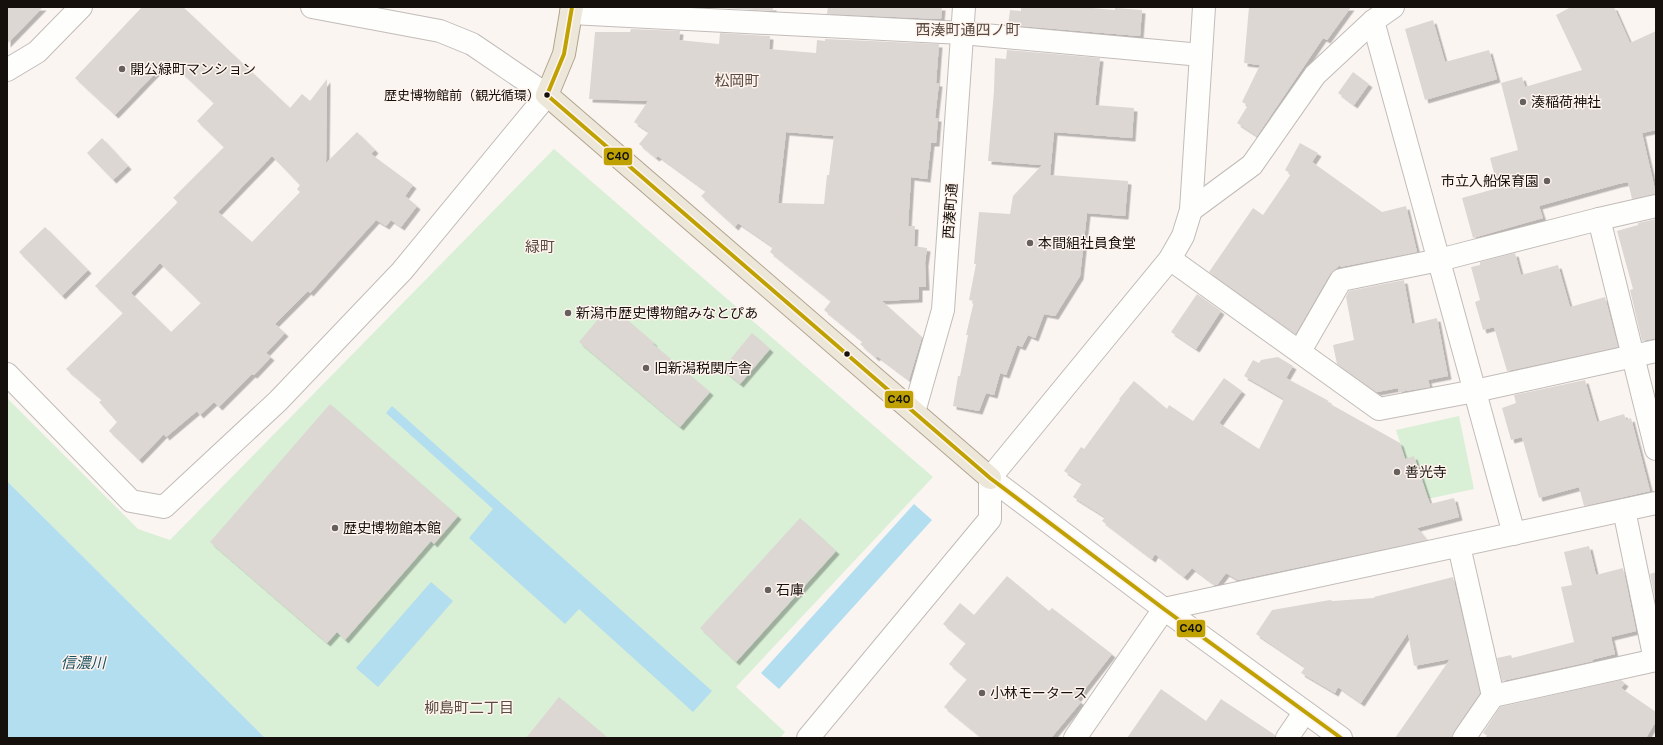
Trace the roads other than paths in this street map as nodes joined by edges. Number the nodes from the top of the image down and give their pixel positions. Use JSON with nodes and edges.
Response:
{"nodes":[{"id":1,"x":81,"y":7,"type":"edge"},
{"id":2,"x":312,"y":7,"type":"edge"},
{"id":3,"x":964,"y":7,"type":"edge"},
{"id":4,"x":1204,"y":7,"type":"edge"},
{"id":5,"x":1393,"y":7,"type":"edge"},
{"id":6,"x":571,"y":10,"type":"edge"},
{"id":7,"x":1373,"y":21,"type":"junction"},
{"id":8,"x":962,"y":33,"type":"junction"},
{"id":9,"x":1201,"y":55,"type":"junction"},
{"id":10,"x":7,"y":70,"type":"edge"},
{"id":11,"x":547,"y":95,"type":"junction"},
{"id":12,"x":1656,"y":206,"type":"edge"},
{"id":13,"x":1191,"y":210,"type":"junction"},
{"id":14,"x":1599,"y":219,"type":"junction"},
{"id":15,"x":1170,"y":259,"type":"junction"},
{"id":16,"x":1439,"y":260,"type":"junction"},
{"id":17,"x":1300,"y":351,"type":"junction"},
{"id":18,"x":1656,"y":352,"type":"edge"},
{"id":19,"x":1633,"y":356,"type":"junction"},
{"id":20,"x":7,"y":374,"type":"edge"},
{"id":21,"x":1475,"y":390,"type":"junction"},
{"id":22,"x":914,"y":412,"type":"junction"},
{"id":23,"x":1656,"y":449,"type":"edge"},
{"id":24,"x":990,"y":478,"type":"junction"},
{"id":25,"x":1656,"y":503,"type":"edge"},
{"id":26,"x":1624,"y":510,"type":"junction"},
{"id":27,"x":1514,"y":534,"type":"junction"},
{"id":28,"x":1459,"y":546,"type":"junction"},
{"id":29,"x":1164,"y":609,"type":"junction"},
{"id":30,"x":1656,"y":660,"type":"edge"},
{"id":31,"x":1493,"y":696,"type":"junction"},
{"id":32,"x":1304,"y":713,"type":"junction"},
{"id":33,"x":808,"y":738,"type":"edge"},
{"id":34,"x":1075,"y":738,"type":"edge"},
{"id":35,"x":1287,"y":738,"type":"edge"},
{"id":36,"x":1341,"y":738,"type":"edge"},
{"id":37,"x":1464,"y":738,"type":"edge"}],
"edges":[{"from":1,"to":10,"type":"street"},
{"from":2,"to":11,"type":"street"},
{"from":3,"to":8,"type":"street","name":"西湊町通"},
{"from":4,"to":9,"type":"street"},
{"from":5,"to":7,"type":"street"},
{"from":6,"to":8,"type":"street"},
{"from":6,"to":11,"type":"main road"},
{"from":7,"to":13,"type":"street"},
{"from":7,"to":16,"type":"street"},
{"from":8,"to":9,"type":"street"},
{"from":8,"to":22,"type":"street","name":"西湊町通"},
{"from":9,"to":13,"type":"street"},
{"from":11,"to":20,"type":"street"},
{"from":11,"to":22,"type":"main road"},
{"from":12,"to":14,"type":"street"},
{"from":13,"to":15,"type":"street"},
{"from":14,"to":16,"type":"street"},
{"from":14,"to":19,"type":"street"},
{"from":15,"to":17,"type":"street"},
{"from":15,"to":24,"type":"street"},
{"from":16,"to":17,"type":"street"},
{"from":16,"to":21,"type":"street"},
{"from":17,"to":21,"type":"street"},
{"from":18,"to":19,"type":"street"},
{"from":19,"to":21,"type":"street"},
{"from":19,"to":23,"type":"street"},
{"from":21,"to":27,"type":"street"},
{"from":22,"to":24,"type":"main road"},
{"from":24,"to":29,"type":"street"},
{"from":24,"to":33,"type":"street"},
{"from":25,"to":26,"type":"street"},
{"from":26,"to":27,"type":"street"},
{"from":26,"to":30,"type":"street"},
{"from":27,"to":28,"type":"street"},
{"from":28,"to":29,"type":"street"},
{"from":28,"to":31,"type":"street"},
{"from":29,"to":32,"type":"street"},
{"from":29,"to":34,"type":"street"},
{"from":30,"to":31,"type":"street"},
{"from":31,"to":37,"type":"street"},
{"from":32,"to":35,"type":"street"},
{"from":32,"to":36,"type":"street"}]}
